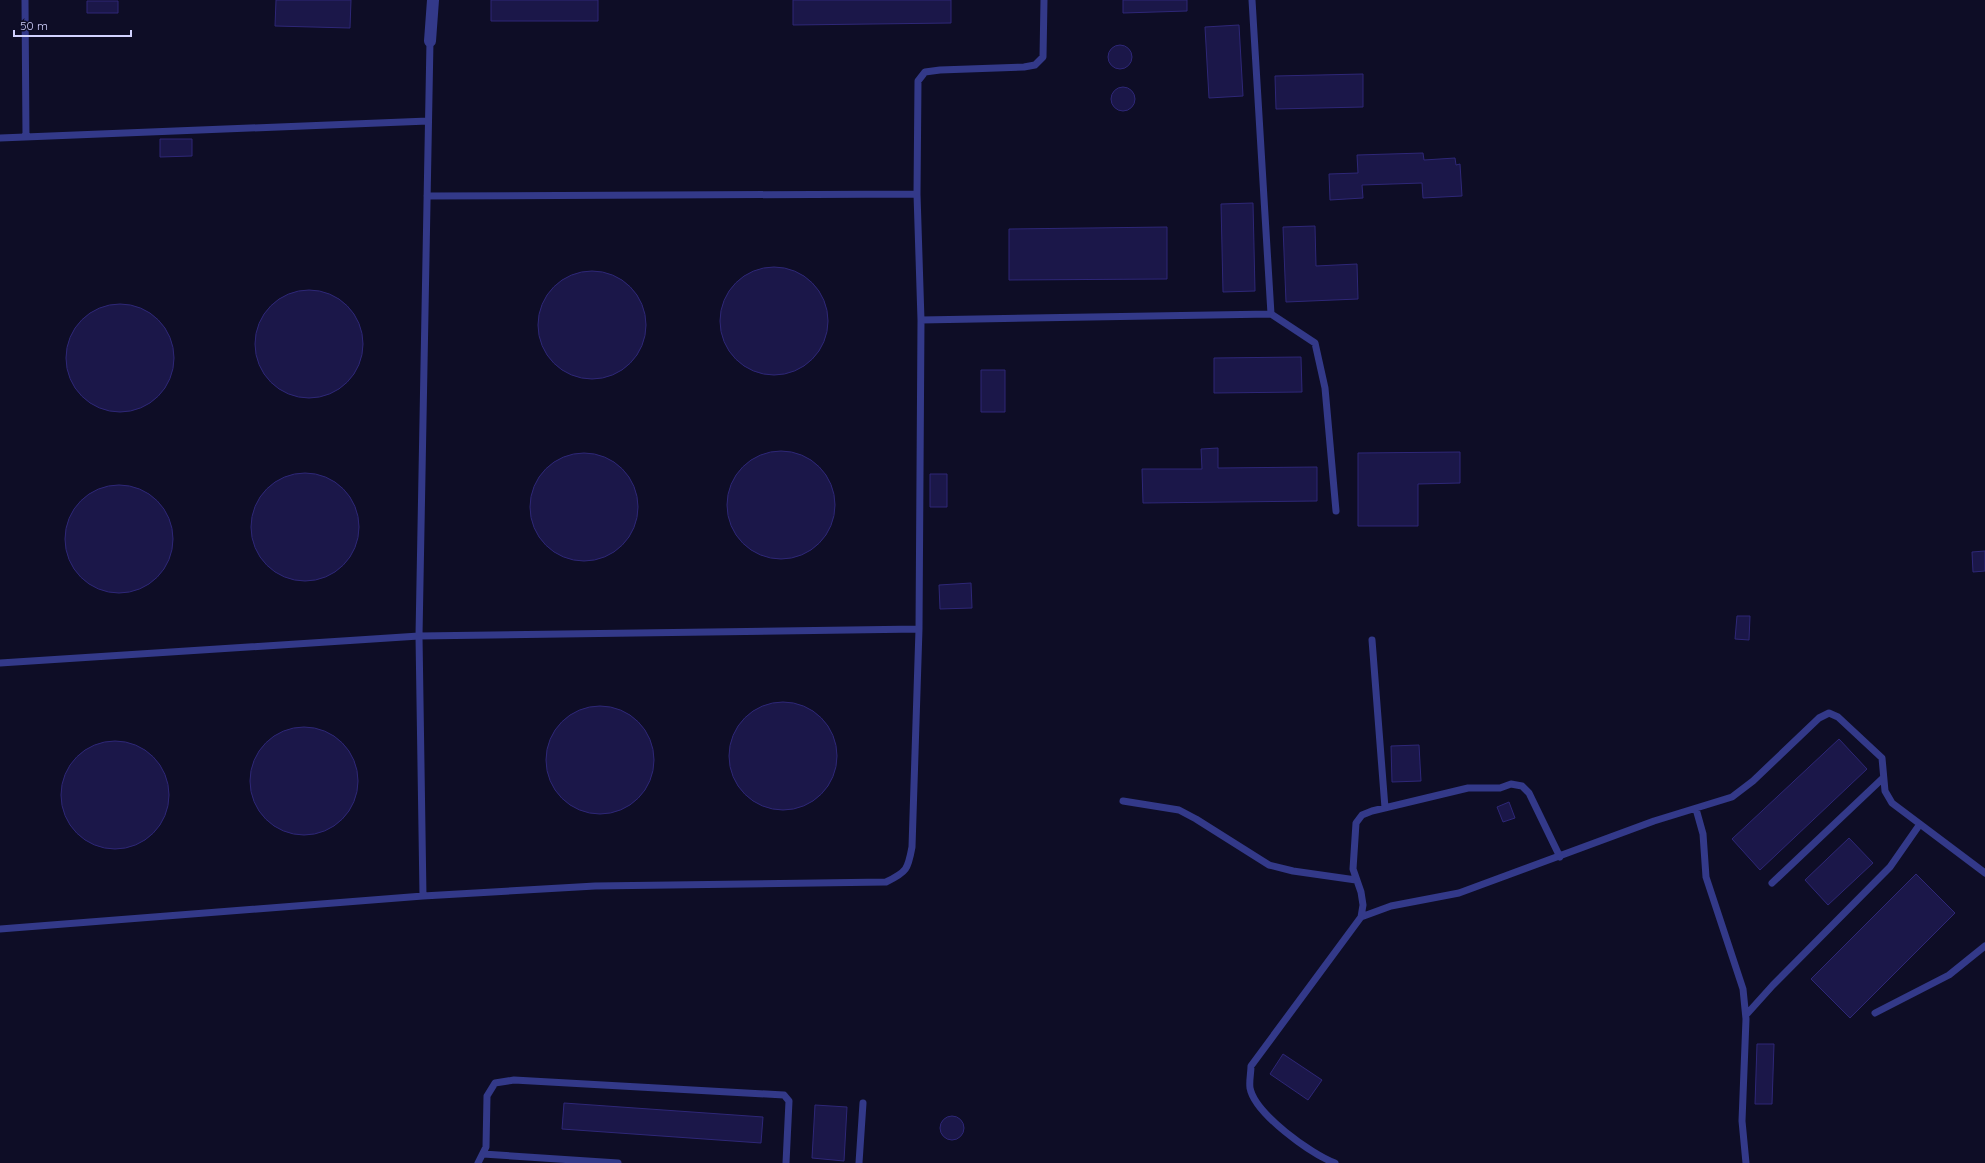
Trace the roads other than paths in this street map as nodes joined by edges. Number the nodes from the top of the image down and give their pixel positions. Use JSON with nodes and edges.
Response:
{"nodes":[{"id":1,"x":25,"y":0,"type":"edge"},
{"id":2,"x":433,"y":0,"type":"edge"},
{"id":3,"x":1044,"y":0,"type":"edge"},
{"id":4,"x":1252,"y":0,"type":"edge"},
{"id":5,"x":430,"y":41,"type":"joint"},
{"id":6,"x":428,"y":121,"type":"junction"},
{"id":7,"x":26,"y":137,"type":"junction"},
{"id":8,"x":0,"y":138,"type":"edge"},
{"id":9,"x":917,"y":194,"type":"junction"},
{"id":10,"x":427,"y":196,"type":"junction"},
{"id":11,"x":1271,"y":314,"type":"junction"},
{"id":12,"x":921,"y":320,"type":"junction"},
{"id":13,"x":1336,"y":511,"type":"dead end"},
{"id":14,"x":919,"y":629,"type":"junction"},
{"id":15,"x":419,"y":636,"type":"junction"},
{"id":16,"x":1372,"y":640,"type":"dead end"},
{"id":17,"x":0,"y":663,"type":"edge"},
{"id":18,"x":1883,"y":778,"type":"junction"},
{"id":19,"x":1123,"y":801,"type":"dead end"},
{"id":20,"x":1385,"y":808,"type":"junction"},
{"id":21,"x":1696,"y":809,"type":"junction"},
{"id":22,"x":1920,"y":824,"type":"junction"},
{"id":23,"x":1560,"y":857,"type":"junction"},
{"id":24,"x":1985,"y":873,"type":"edge"},
{"id":25,"x":1356,"y":880,"type":"junction"},
{"id":26,"x":1772,"y":883,"type":"dead end"},
{"id":27,"x":423,"y":896,"type":"junction"},
{"id":28,"x":1361,"y":917,"type":"junction"},
{"id":29,"x":0,"y":929,"type":"edge"},
{"id":30,"x":1985,"y":946,"type":"edge"},
{"id":31,"x":1874,"y":1013,"type":"dead end"},
{"id":32,"x":1746,"y":1015,"type":"junction"},
{"id":33,"x":863,"y":1103,"type":"dead end"},
{"id":34,"x":483,"y":1154,"type":"junction"},
{"id":35,"x":1321,"y":1160,"type":"edge"},
{"id":36,"x":478,"y":1163,"type":"edge"},
{"id":37,"x":618,"y":1163,"type":"edge"},
{"id":38,"x":786,"y":1163,"type":"edge"},
{"id":39,"x":859,"y":1163,"type":"edge"},
{"id":40,"x":1335,"y":1163,"type":"edge"},
{"id":41,"x":1746,"y":1163,"type":"edge"}],
"edges":[{"from":1,"to":7,"type":"lane"},
{"from":2,"to":5,"type":"street"},
{"from":3,"to":9,"type":"lane"},
{"from":4,"to":11,"type":"lane"},
{"from":5,"to":6,"type":"lane"},
{"from":6,"to":7,"type":"lane"},
{"from":6,"to":10,"type":"lane"},
{"from":7,"to":8,"type":"lane"},
{"from":9,"to":10,"type":"lane"},
{"from":9,"to":12,"type":"lane"},
{"from":10,"to":15,"type":"lane"},
{"from":11,"to":12,"type":"lane"},
{"from":11,"to":13,"type":"lane"},
{"from":12,"to":14,"type":"lane"},
{"from":14,"to":15,"type":"lane"},
{"from":14,"to":27,"type":"lane"},
{"from":15,"to":17,"type":"lane"},
{"from":15,"to":27,"type":"lane"},
{"from":16,"to":20,"type":"lane"},
{"from":18,"to":21,"type":"lane"},
{"from":18,"to":22,"type":"lane"},
{"from":18,"to":26,"type":"lane"},
{"from":19,"to":25,"type":"lane"},
{"from":20,"to":23,"type":"lane"},
{"from":20,"to":25,"type":"lane"},
{"from":21,"to":23,"type":"lane"},
{"from":21,"to":32,"type":"lane"},
{"from":22,"to":24,"type":"lane"},
{"from":22,"to":32,"type":"lane"},
{"from":23,"to":28,"type":"lane"},
{"from":25,"to":28,"type":"lane"},
{"from":27,"to":29,"type":"lane"},
{"from":28,"to":35,"type":"lane"},
{"from":30,"to":31,"type":"lane"},
{"from":32,"to":41,"type":"lane"},
{"from":33,"to":39,"type":"lane"},
{"from":34,"to":36,"type":"lane"},
{"from":34,"to":37,"type":"lane"},
{"from":34,"to":38,"type":"lane"},
{"from":35,"to":40,"type":"lane"}]}
